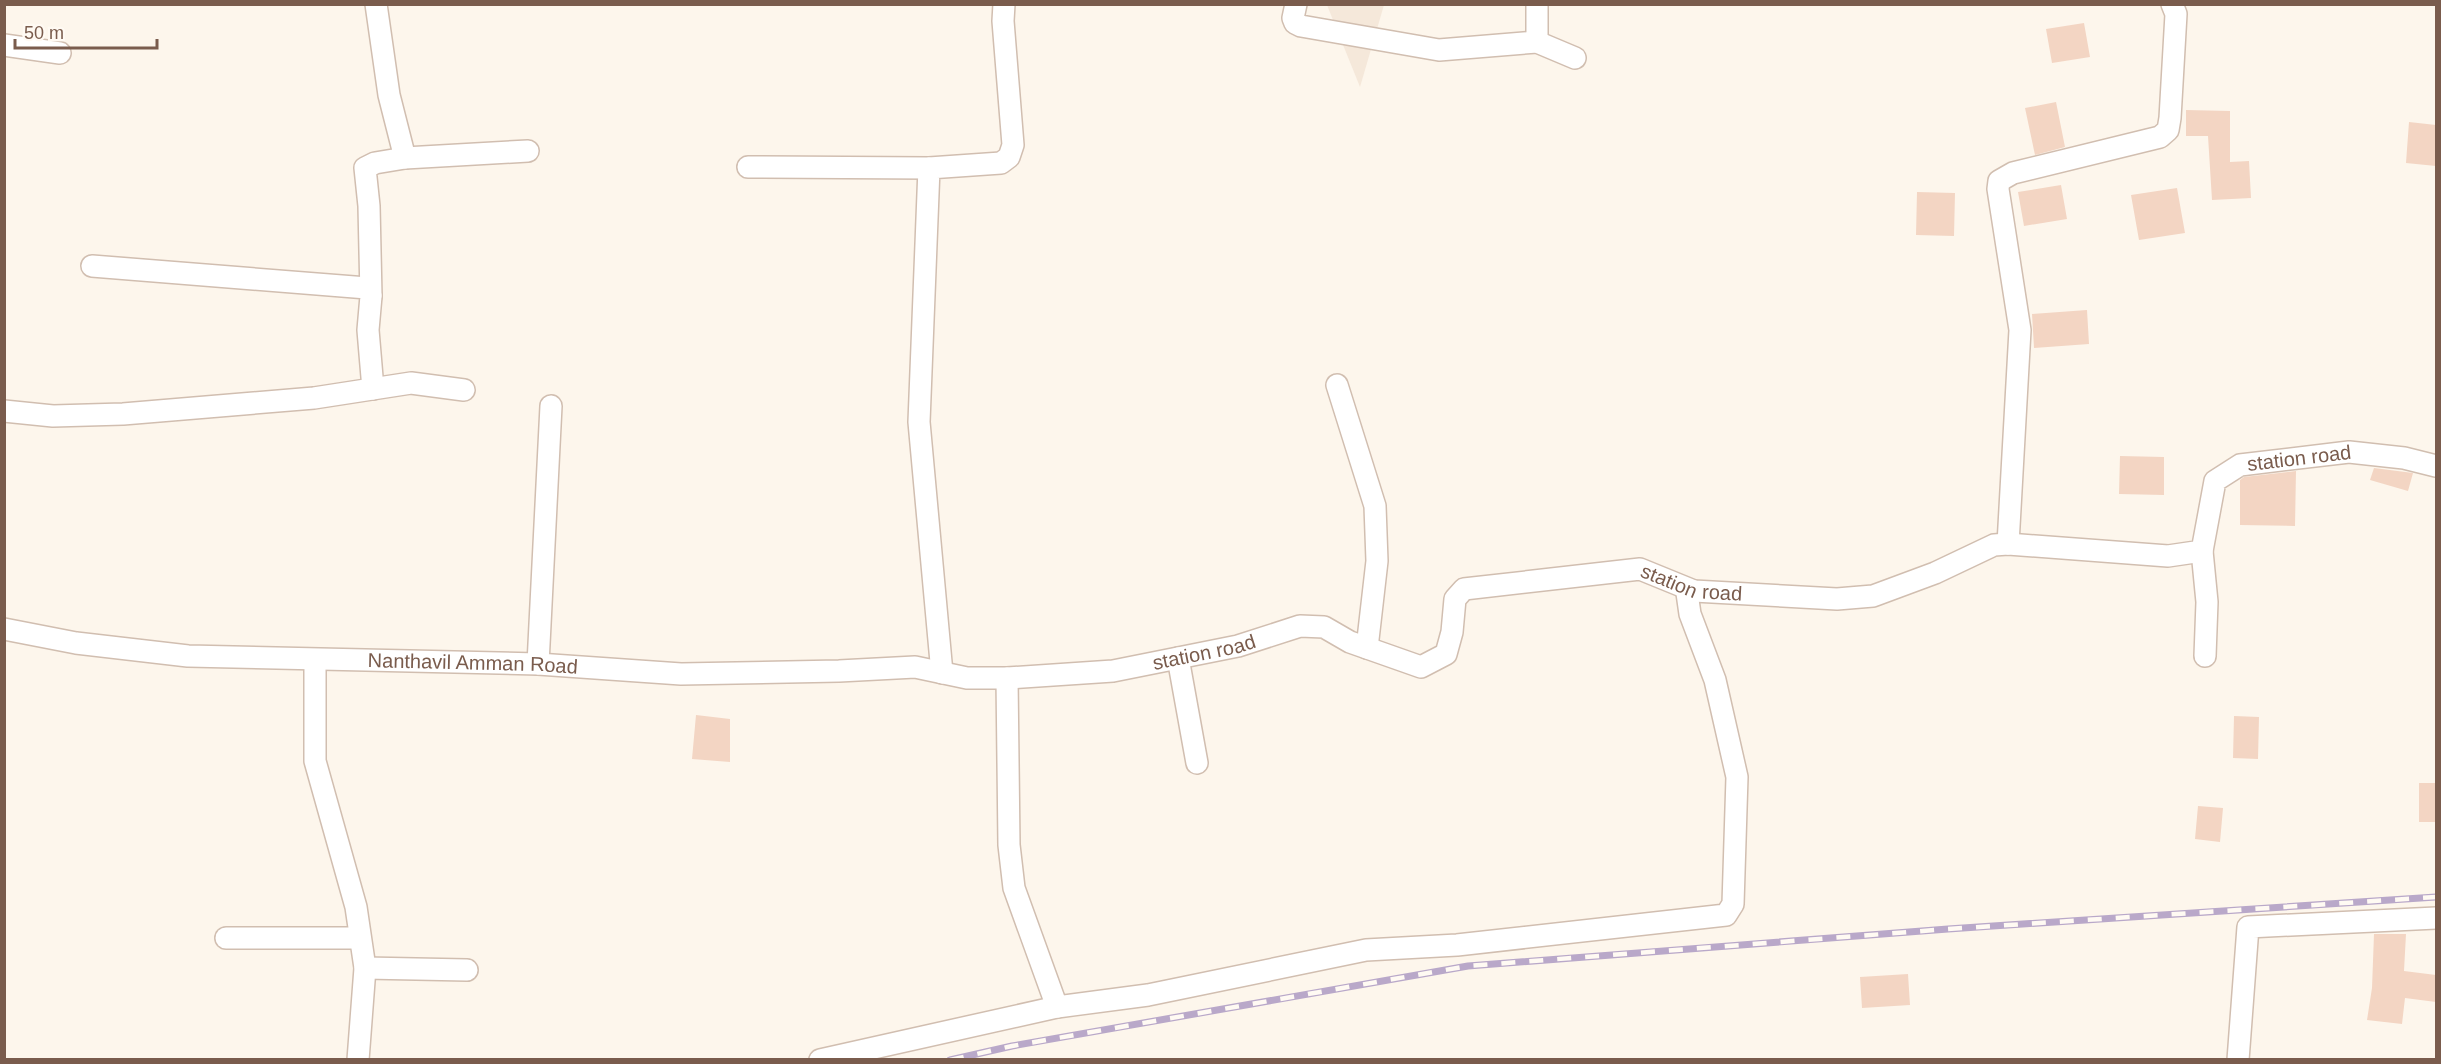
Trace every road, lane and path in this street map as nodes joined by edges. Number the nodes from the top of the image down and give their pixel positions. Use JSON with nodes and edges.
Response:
{"nodes":[{"id":1,"x":376,"y":4,"type":"edge"},
{"id":2,"x":1004,"y":4,"type":"edge"},
{"id":3,"x":1296,"y":4,"type":"edge"},
{"id":4,"x":1537,"y":4,"type":"edge"},
{"id":5,"x":2172,"y":4,"type":"edge"},
{"id":6,"x":1537,"y":42,"type":"junction"},
{"id":7,"x":4,"y":45,"type":"edge"},
{"id":8,"x":60,"y":53,"type":"dead end"},
{"id":9,"x":1575,"y":58,"type":"dead end"},
{"id":10,"x":528,"y":151,"type":"dead end"},
{"id":11,"x":405,"y":158,"type":"junction"},
{"id":12,"x":748,"y":168,"type":"dead end"},
{"id":13,"x":929,"y":168,"type":"junction"},
{"id":14,"x":92,"y":266,"type":"dead end"},
{"id":15,"x":371,"y":296,"type":"junction"},
{"id":16,"x":1337,"y":385,"type":"dead end"},
{"id":17,"x":373,"y":388,"type":"junction"},
{"id":18,"x":464,"y":390,"type":"dead end"},
{"id":19,"x":551,"y":406,"type":"dead end"},
{"id":20,"x":4,"y":411,"type":"edge"},
{"id":21,"x":2436,"y":466,"type":"edge"},
{"id":22,"x":2008,"y":543,"type":"junction"},
{"id":23,"x":2202,"y":551,"type":"junction"},
{"id":24,"x":1694,"y":591,"type":"junction"},
{"id":25,"x":4,"y":629,"type":"edge"},
{"id":26,"x":1367,"y":648,"type":"junction"},
{"id":27,"x":2205,"y":656,"type":"dead end"},
{"id":28,"x":1178,"y":658,"type":"junction"},
{"id":29,"x":315,"y":660,"type":"junction"},
{"id":30,"x":538,"y":664,"type":"junction"},
{"id":31,"x":942,"y":673,"type":"junction"},
{"id":32,"x":1007,"y":678,"type":"junction"},
{"id":33,"x":1197,"y":763,"type":"dead end"},
{"id":34,"x":2436,"y":918,"type":"edge"},
{"id":35,"x":226,"y":938,"type":"dead end"},
{"id":36,"x":360,"y":939,"type":"junction"},
{"id":37,"x":365,"y":968,"type":"junction"},
{"id":38,"x":467,"y":970,"type":"dead end"},
{"id":39,"x":1057,"y":1007,"type":"junction"},
{"id":40,"x":358,"y":1059,"type":"edge"},
{"id":41,"x":820,"y":1059,"type":"edge"},
{"id":42,"x":2238,"y":1059,"type":"edge"}],
"edges":[{"from":1,"to":11,"type":"street"},
{"from":2,"to":13,"type":"street"},
{"from":3,"to":6,"type":"street"},
{"from":4,"to":6,"type":"street"},
{"from":5,"to":22,"type":"street"},
{"from":6,"to":9,"type":"street"},
{"from":7,"to":8,"type":"street"},
{"from":10,"to":11,"type":"street"},
{"from":11,"to":15,"type":"street"},
{"from":12,"to":13,"type":"street"},
{"from":13,"to":31,"type":"street"},
{"from":14,"to":15,"type":"street"},
{"from":15,"to":17,"type":"street"},
{"from":16,"to":26,"type":"street"},
{"from":17,"to":18,"type":"street"},
{"from":17,"to":20,"type":"street"},
{"from":19,"to":30,"type":"street"},
{"from":21,"to":23,"type":"street","name":"station road"},
{"from":22,"to":23,"type":"street","name":"station road"},
{"from":22,"to":24,"type":"street","name":"station road"},
{"from":23,"to":27,"type":"street"},
{"from":24,"to":26,"type":"street","name":"station road"},
{"from":24,"to":39,"type":"street"},
{"from":25,"to":29,"type":"street","name":"Nanthavil Amman Road"},
{"from":26,"to":28,"type":"street","name":"station road"},
{"from":28,"to":32,"type":"street","name":"station road"},
{"from":28,"to":33,"type":"street"},
{"from":29,"to":30,"type":"street","name":"Nanthavil Amman Road"},
{"from":29,"to":36,"type":"street"},
{"from":30,"to":31,"type":"street","name":"Nanthavil Amman Road"},
{"from":31,"to":32,"type":"street","name":"station road"},
{"from":32,"to":39,"type":"street"},
{"from":34,"to":42,"type":"street"},
{"from":35,"to":36,"type":"street"},
{"from":36,"to":37,"type":"street"},
{"from":37,"to":38,"type":"street"},
{"from":37,"to":40,"type":"street"},
{"from":39,"to":41,"type":"street"}]}
